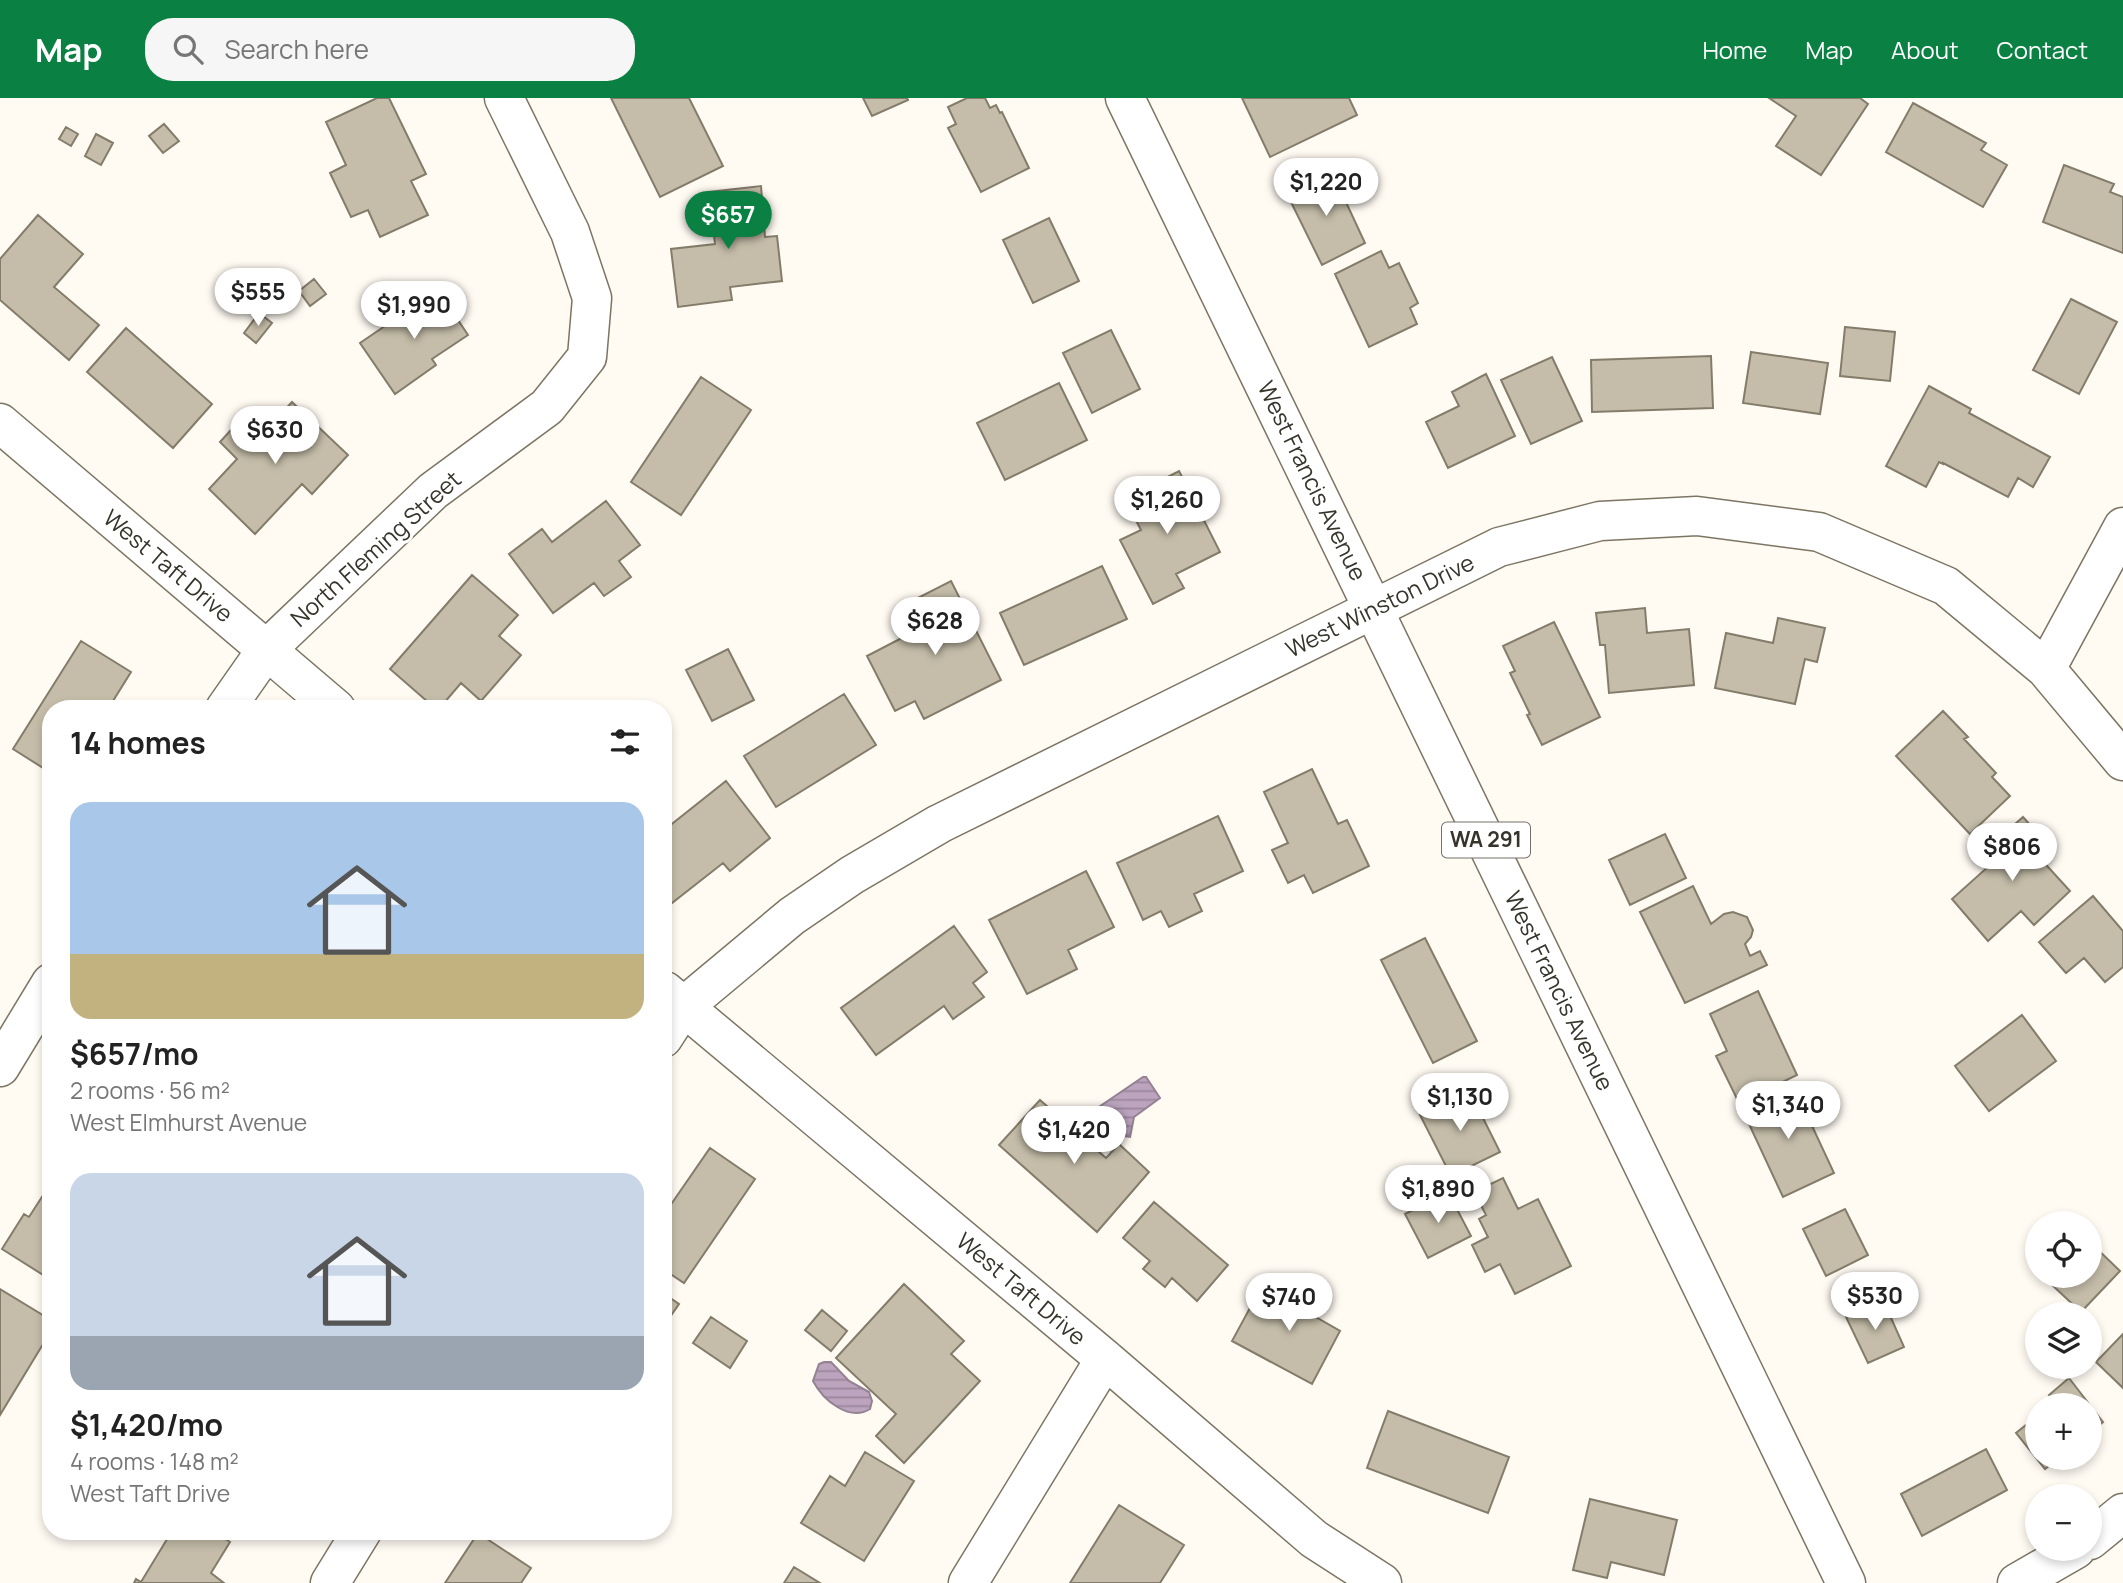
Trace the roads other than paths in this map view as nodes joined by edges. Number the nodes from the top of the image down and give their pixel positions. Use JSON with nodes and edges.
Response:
{"nodes":[{"id":1,"x":504,"y":98,"type":"edge"},
{"id":2,"x":1125,"y":98,"type":"edge"},
{"id":3,"x":0,"y":423,"type":"edge"},
{"id":4,"x":2123,"y":527,"type":"edge"},
{"id":5,"x":1374,"y":608,"type":"junction"},
{"id":6,"x":267,"y":649,"type":"junction"},
{"id":7,"x":2046,"y":669,"type":"junction"},
{"id":8,"x":231,"y":700,"type":"edge"},
{"id":9,"x":326,"y":700,"type":"edge"},
{"id":10,"x":2123,"y":761,"type":"edge"},
{"id":11,"x":42,"y":998,"type":"edge"},
{"id":12,"x":673,"y":998,"type":"edge"},
{"id":13,"x":0,"y":1067,"type":"edge"},
{"id":14,"x":1105,"y":1359,"type":"junction"},
{"id":15,"x":2123,"y":1513,"type":"edge"},
{"id":16,"x":2102,"y":1530,"type":"edge"},
{"id":17,"x":356,"y":1540,"type":"edge"},
{"id":18,"x":2055,"y":1561,"type":"edge"},
{"id":19,"x":330,"y":1583,"type":"edge"},
{"id":20,"x":968,"y":1583,"type":"edge"},
{"id":21,"x":1382,"y":1583,"type":"edge"},
{"id":22,"x":1846,"y":1583,"type":"edge"},
{"id":23,"x":2017,"y":1583,"type":"edge"}],
"edges":[{"from":1,"to":6,"type":"street","name":"North Fleming Street"},
{"from":2,"to":5,"type":"street","name":"West Francis Avenue","number":"WA 291"},
{"from":3,"to":6,"type":"street","name":"West Taft Drive"},
{"from":4,"to":7,"type":"street"},
{"from":5,"to":7,"type":"street","name":"West Winston Drive"},
{"from":5,"to":12,"type":"street","name":"West Winston Drive"},
{"from":5,"to":22,"type":"street","name":"West Francis Avenue","number":"WA 291"},
{"from":6,"to":8,"type":"street","name":"North Fleming Street"},
{"from":6,"to":9,"type":"street","name":"West Taft Drive"},
{"from":7,"to":10,"type":"street","name":"West Winston Drive"},
{"from":11,"to":13,"type":"street"},
{"from":12,"to":14,"type":"street","name":"West Taft Drive"},
{"from":14,"to":20,"type":"street"},
{"from":14,"to":21,"type":"street","name":"West Taft Drive"},
{"from":15,"to":16,"type":"street"},
{"from":17,"to":19,"type":"street"},
{"from":18,"to":23,"type":"street"}]}
